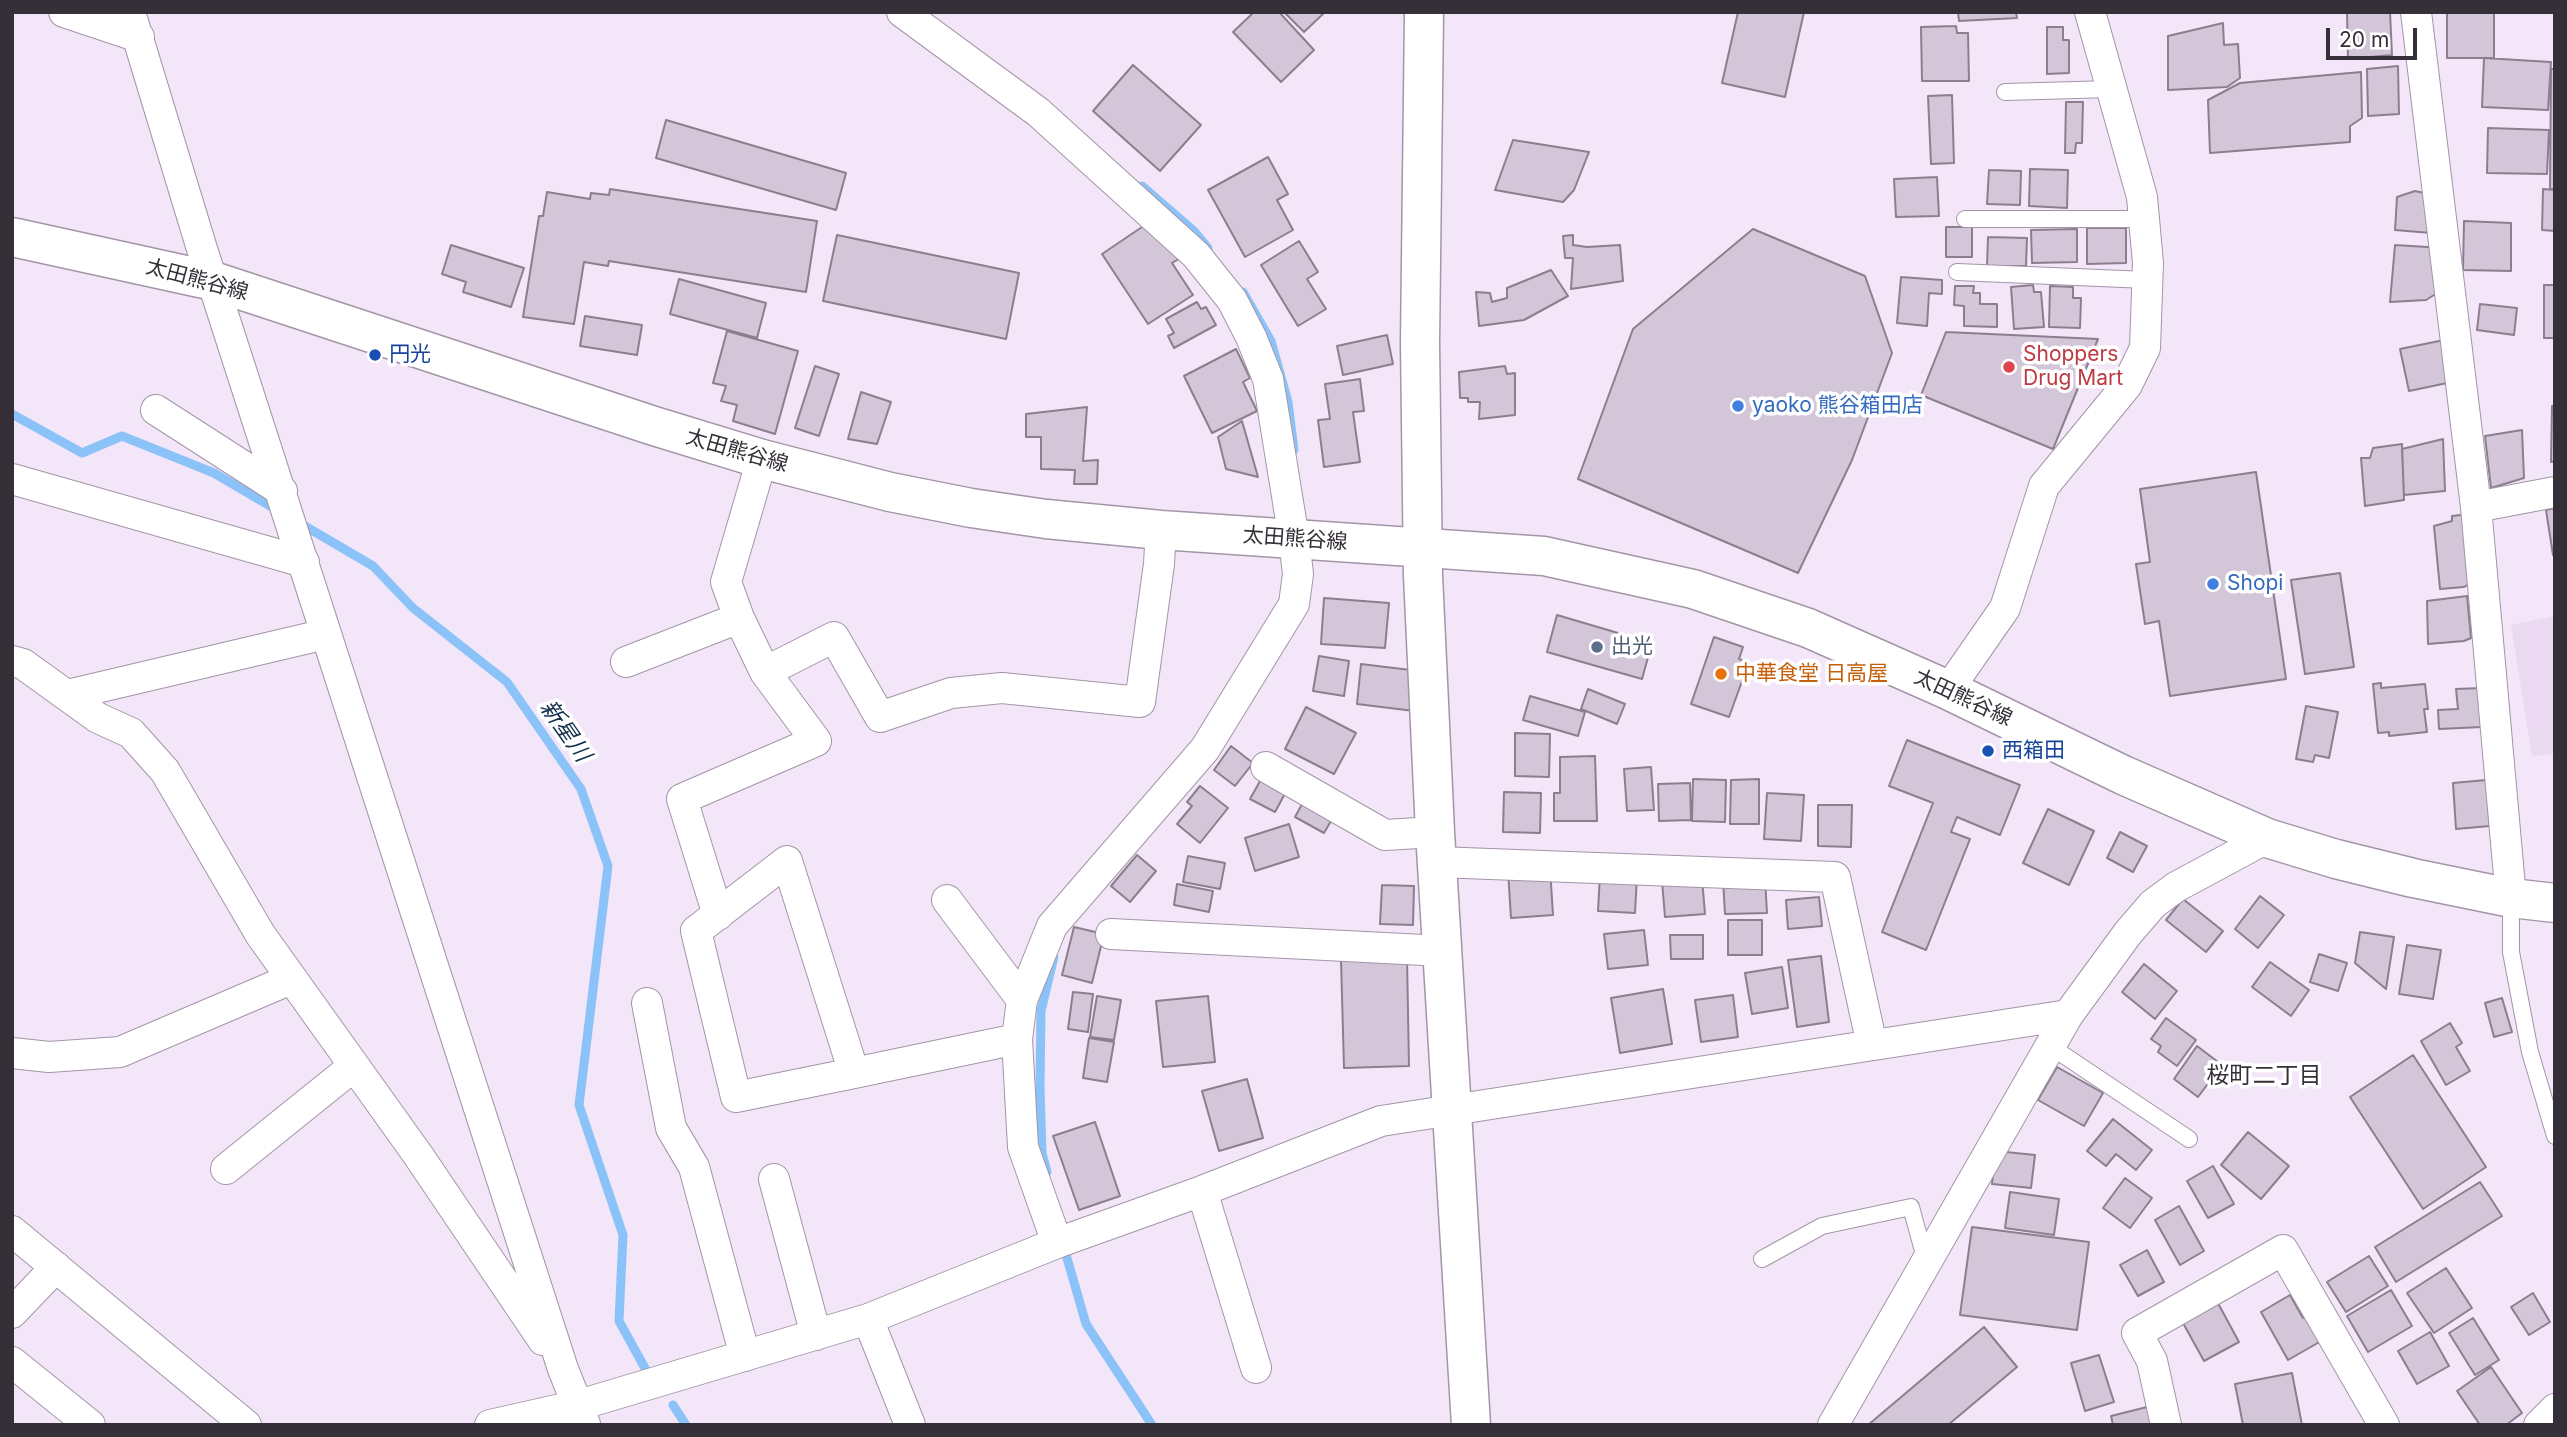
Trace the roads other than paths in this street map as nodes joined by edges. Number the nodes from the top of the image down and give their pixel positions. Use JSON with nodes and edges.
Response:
{"nodes":[{"id":1,"x":64,"y":12,"type":"edge"},
{"id":2,"x":902,"y":12,"type":"edge"},
{"id":3,"x":1424,"y":12,"type":"edge"},
{"id":4,"x":2090,"y":12,"type":"edge"},
{"id":5,"x":2416,"y":12,"type":"edge"},
{"id":6,"x":134,"y":25,"type":"edge"},
{"id":7,"x":2112,"y":89,"type":"junction"},
{"id":8,"x":2005,"y":92,"type":"dead end"},
{"id":9,"x":1965,"y":219,"type":"dead end"},
{"id":10,"x":2144,"y":219,"type":"junction"},
{"id":11,"x":12,"y":237,"type":"edge"},
{"id":12,"x":1957,"y":272,"type":"dead end"},
{"id":13,"x":2147,"y":280,"type":"junction"},
{"id":14,"x":213,"y":281,"type":"junction"},
{"id":15,"x":156,"y":410,"type":"dead end"},
{"id":16,"x":762,"y":459,"type":"junction"},
{"id":17,"x":12,"y":479,"type":"edge"},
{"id":18,"x":2555,"y":492,"type":"edge"},
{"id":19,"x":282,"y":493,"type":"junction"},
{"id":20,"x":2476,"y":507,"type":"junction"},
{"id":21,"x":1161,"y":530,"type":"junction"},
{"id":22,"x":1306,"y":540,"type":"junction"},
{"id":23,"x":1423,"y":548,"type":"junction"},
{"id":24,"x":301,"y":552,"type":"junction"},
{"id":25,"x":739,"y":618,"type":"junction"},
{"id":26,"x":326,"y":634,"type":"junction"},
{"id":27,"x":12,"y":661,"type":"edge"},
{"id":28,"x":626,"y":662,"type":"dead end"},
{"id":29,"x":765,"y":672,"type":"junction"},
{"id":30,"x":1948,"y":690,"type":"junction"},
{"id":31,"x":67,"y":695,"type":"junction"},
{"id":32,"x":1266,"y":767,"type":"dead end"},
{"id":33,"x":2267,"y":838,"type":"junction"},
{"id":34,"x":1436,"y":847,"type":"junction"},
{"id":35,"x":2511,"y":898,"type":"junction"},
{"id":36,"x":947,"y":900,"type":"dead end"},
{"id":37,"x":2555,"y":903,"type":"edge"},
{"id":38,"x":718,"y":915,"type":"junction"},
{"id":39,"x":1111,"y":934,"type":"dead end"},
{"id":40,"x":1443,"y":951,"type":"junction"},
{"id":41,"x":292,"y":979,"type":"junction"},
{"id":42,"x":1022,"y":1000,"type":"junction"},
{"id":43,"x":647,"y":1003,"type":"dead end"},
{"id":44,"x":2068,"y":1015,"type":"junction"},
{"id":45,"x":1017,"y":1039,"type":"junction"},
{"id":46,"x":1872,"y":1045,"type":"junction"},
{"id":47,"x":2050,"y":1046,"type":"junction"},
{"id":48,"x":12,"y":1053,"type":"edge"},
{"id":49,"x":354,"y":1066,"type":"junction"},
{"id":50,"x":854,"y":1073,"type":"junction"},
{"id":51,"x":1454,"y":1110,"type":"junction"},
{"id":52,"x":2555,"y":1136,"type":"edge"},
{"id":53,"x":2189,"y":1139,"type":"dead end"},
{"id":54,"x":226,"y":1169,"type":"dead end"},
{"id":55,"x":774,"y":1179,"type":"dead end"},
{"id":56,"x":1202,"y":1191,"type":"junction"},
{"id":57,"x":12,"y":1231,"type":"edge"},
{"id":58,"x":1057,"y":1243,"type":"junction"},
{"id":59,"x":1762,"y":1259,"type":"dead end"},
{"id":60,"x":1926,"y":1262,"type":"junction"},
{"id":61,"x":56,"y":1267,"type":"junction"},
{"id":62,"x":12,"y":1313,"type":"edge"},
{"id":63,"x":868,"y":1319,"type":"junction"},
{"id":64,"x":816,"y":1335,"type":"junction"},
{"id":65,"x":745,"y":1356,"type":"junction"},
{"id":66,"x":12,"y":1362,"type":"edge"},
{"id":67,"x":1256,"y":1368,"type":"dead end"},
{"id":68,"x":563,"y":1369,"type":"junction"},
{"id":69,"x":2555,"y":1409,"type":"edge"},
{"id":70,"x":582,"y":1415,"type":"edge"},
{"id":71,"x":90,"y":1425,"type":"edge"},
{"id":72,"x":246,"y":1425,"type":"edge"},
{"id":73,"x":491,"y":1425,"type":"edge"},
{"id":74,"x":911,"y":1425,"type":"edge"},
{"id":75,"x":1471,"y":1425,"type":"edge"},
{"id":76,"x":1833,"y":1425,"type":"edge"},
{"id":77,"x":2166,"y":1425,"type":"edge"},
{"id":78,"x":2384,"y":1425,"type":"edge"},
{"id":79,"x":2539,"y":1425,"type":"edge"}],
"edges":[{"from":1,"to":6,"type":"street"},
{"from":2,"to":22,"type":"street"},
{"from":3,"to":23,"type":"main road"},
{"from":4,"to":7,"type":"street"},
{"from":5,"to":20,"type":"street"},
{"from":6,"to":14,"type":"street"},
{"from":7,"to":8,"type":"lane"},
{"from":7,"to":10,"type":"street"},
{"from":9,"to":10,"type":"lane"},
{"from":10,"to":13,"type":"street"},
{"from":11,"to":14,"type":"main road","name":"太田熊谷線"},
{"from":12,"to":13,"type":"lane"},
{"from":13,"to":30,"type":"street"},
{"from":14,"to":16,"type":"main road","name":"太田熊谷線"},
{"from":14,"to":19,"type":"street"},
{"from":15,"to":19,"type":"street"},
{"from":16,"to":21,"type":"main road","name":"太田熊谷線"},
{"from":16,"to":25,"type":"street"},
{"from":17,"to":24,"type":"street"},
{"from":18,"to":20,"type":"street"},
{"from":19,"to":24,"type":"street"},
{"from":20,"to":35,"type":"street"},
{"from":21,"to":22,"type":"main road","name":"太田熊谷線"},
{"from":21,"to":29,"type":"street"},
{"from":22,"to":23,"type":"main road","name":"太田熊谷線"},
{"from":22,"to":42,"type":"street"},
{"from":23,"to":30,"type":"main road","name":"太田熊谷線"},
{"from":23,"to":34,"type":"main road"},
{"from":24,"to":26,"type":"street"},
{"from":25,"to":28,"type":"street"},
{"from":25,"to":29,"type":"street"},
{"from":26,"to":31,"type":"street"},
{"from":26,"to":68,"type":"street"},
{"from":27,"to":31,"type":"street"},
{"from":29,"to":38,"type":"street"},
{"from":30,"to":33,"type":"main road","name":"太田熊谷線"},
{"from":31,"to":41,"type":"street"},
{"from":32,"to":34,"type":"street"},
{"from":33,"to":35,"type":"main road","name":"太田熊谷線"},
{"from":33,"to":44,"type":"street"},
{"from":34,"to":40,"type":"main road"},
{"from":34,"to":46,"type":"street"},
{"from":35,"to":37,"type":"main road","name":"太田熊谷線"},
{"from":35,"to":52,"type":"lane"},
{"from":36,"to":42,"type":"street"},
{"from":38,"to":50,"type":"street"},
{"from":38,"to":50,"type":"street"},
{"from":39,"to":40,"type":"street"},
{"from":40,"to":51,"type":"main road"},
{"from":41,"to":48,"type":"street"},
{"from":41,"to":49,"type":"street"},
{"from":42,"to":45,"type":"street"},
{"from":43,"to":65,"type":"street"},
{"from":44,"to":46,"type":"street"},
{"from":44,"to":47,"type":"street"},
{"from":45,"to":50,"type":"street"},
{"from":45,"to":58,"type":"street"},
{"from":46,"to":51,"type":"street"},
{"from":47,"to":53,"type":"lane"},
{"from":47,"to":60,"type":"street"},
{"from":49,"to":54,"type":"street"},
{"from":49,"to":68,"type":"street"},
{"from":51,"to":56,"type":"street"},
{"from":51,"to":75,"type":"main road"},
{"from":55,"to":64,"type":"street"},
{"from":56,"to":58,"type":"street"},
{"from":56,"to":67,"type":"street"},
{"from":57,"to":61,"type":"street"},
{"from":58,"to":63,"type":"street"},
{"from":59,"to":60,"type":"lane"},
{"from":60,"to":76,"type":"street"},
{"from":61,"to":62,"type":"street"},
{"from":61,"to":72,"type":"street"},
{"from":63,"to":64,"type":"street"},
{"from":63,"to":74,"type":"street"},
{"from":64,"to":65,"type":"street"},
{"from":65,"to":70,"type":"street"},
{"from":66,"to":71,"type":"street"},
{"from":68,"to":70,"type":"street"},
{"from":69,"to":79,"type":"street"},
{"from":70,"to":73,"type":"street"},
{"from":77,"to":78,"type":"street"}]}
